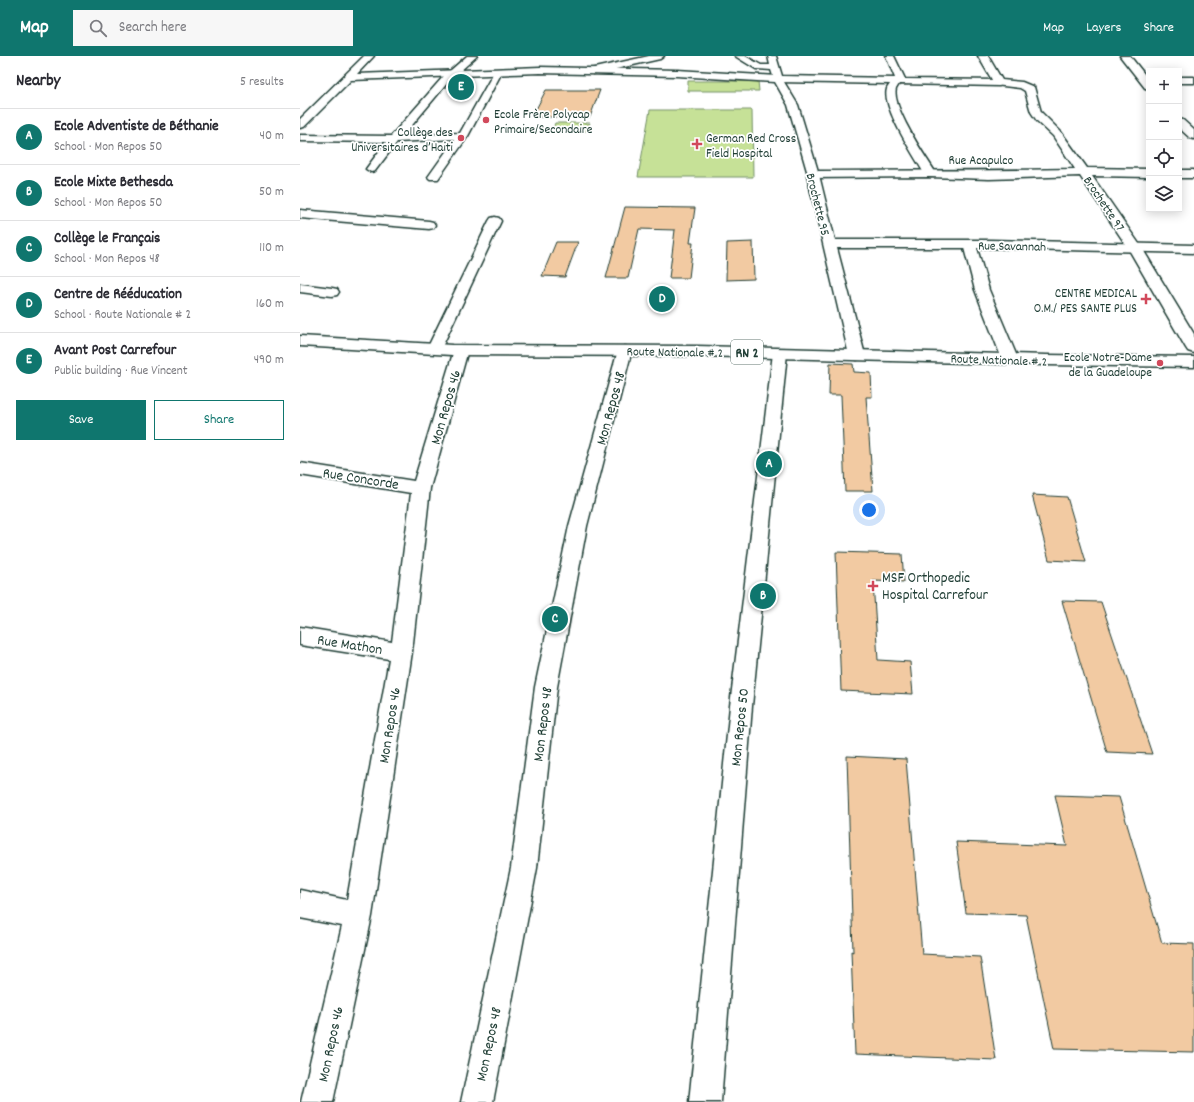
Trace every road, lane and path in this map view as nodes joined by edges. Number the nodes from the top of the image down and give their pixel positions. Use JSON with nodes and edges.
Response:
{"nodes":[{"id":1,"x":354,"y":56,"type":"edge"},
{"id":2,"x":369,"y":56,"type":"edge"},
{"id":3,"x":473,"y":56,"type":"edge"},
{"id":4,"x":660,"y":56,"type":"edge"},
{"id":5,"x":739,"y":56,"type":"edge"},
{"id":6,"x":772,"y":56,"type":"edge"},
{"id":7,"x":890,"y":56,"type":"edge"},
{"id":8,"x":984,"y":56,"type":"edge"},
{"id":9,"x":1125,"y":56,"type":"edge"},
{"id":10,"x":775,"y":68,"type":"junction"},
{"id":11,"x":593,"y":70,"type":"junction"},
{"id":12,"x":498,"y":72,"type":"junction"},
{"id":13,"x":450,"y":73,"type":"junction"},
{"id":14,"x":348,"y":77,"type":"junction"},
{"id":15,"x":778,"y":79,"type":"junction"},
{"id":16,"x":1146,"y":80,"type":"edge"},
{"id":17,"x":1182,"y":80,"type":"edge"},
{"id":18,"x":1194,"y":80,"type":"edge"},
{"id":19,"x":899,"y":82,"type":"junction"},
{"id":20,"x":999,"y":83,"type":"junction"},
{"id":21,"x":300,"y":125,"type":"edge"},
{"id":22,"x":1182,"y":125,"type":"edge"},
{"id":23,"x":462,"y":136,"type":"junction"},
{"id":24,"x":1194,"y":136,"type":"edge"},
{"id":25,"x":300,"y":138,"type":"edge"},
{"id":26,"x":393,"y":139,"type":"junction"},
{"id":27,"x":371,"y":169,"type":"dead end"},
{"id":28,"x":1085,"y":172,"type":"junction"},
{"id":29,"x":930,"y":173,"type":"junction"},
{"id":30,"x":1146,"y":173,"type":"edge"},
{"id":31,"x":1182,"y":174,"type":"edge"},
{"id":32,"x":1194,"y":174,"type":"edge"},
{"id":33,"x":813,"y":175,"type":"junction"},
{"id":34,"x":434,"y":177,"type":"dead end"},
{"id":35,"x":300,"y":214,"type":"edge"},
{"id":36,"x":495,"y":221,"type":"dead end"},
{"id":37,"x":428,"y":225,"type":"dead end"},
{"id":38,"x":829,"y":244,"type":"junction"},
{"id":39,"x":970,"y":245,"type":"junction"},
{"id":40,"x":1135,"y":248,"type":"junction"},
{"id":41,"x":1194,"y":249,"type":"edge"},
{"id":42,"x":300,"y":288,"type":"edge"},
{"id":43,"x":332,"y":292,"type":"dead end"},
{"id":44,"x":300,"y":341,"type":"edge"},
{"id":45,"x":1194,"y":348,"type":"edge"},
{"id":46,"x":434,"y":349,"type":"junction"},
{"id":47,"x":461,"y":350,"type":"junction"},
{"id":48,"x":625,"y":350,"type":"junction"},
{"id":49,"x":780,"y":353,"type":"junction"},
{"id":50,"x":856,"y":355,"type":"junction"},
{"id":51,"x":1010,"y":359,"type":"junction"},
{"id":52,"x":1194,"y":362,"type":"edge"},
{"id":53,"x":300,"y":469,"type":"edge"},
{"id":54,"x":421,"y":488,"type":"junction"},
{"id":55,"x":300,"y":636,"type":"edge"},
{"id":56,"x":401,"y":652,"type":"junction"},
{"id":57,"x":300,"y":904,"type":"edge"},
{"id":58,"x":358,"y":916,"type":"junction"},
{"id":59,"x":317,"y":1102,"type":"edge"},
{"id":60,"x":477,"y":1102,"type":"edge"},
{"id":61,"x":705,"y":1102,"type":"edge"}],
"edges":[{"from":1,"to":2,"type":"street"},
{"from":2,"to":14,"type":"street"},
{"from":3,"to":13,"type":"street"},
{"from":4,"to":11,"type":"street"},
{"from":5,"to":10,"type":"street"},
{"from":6,"to":10,"type":"street","name":"Brochette 95"},
{"from":7,"to":19,"type":"street"},
{"from":8,"to":20,"type":"street"},
{"from":9,"to":16,"type":"street"},
{"from":10,"to":15,"type":"street","name":"Brochette 95"},
{"from":11,"to":12,"type":"street"},
{"from":11,"to":15,"type":"street"},
{"from":12,"to":13,"type":"street"},
{"from":12,"to":23,"type":"street"},
{"from":13,"to":14,"type":"street"},
{"from":13,"to":26,"type":"street"},
{"from":14,"to":21,"type":"street"},
{"from":15,"to":19,"type":"street"},
{"from":15,"to":33,"type":"street","name":"Brochette 95"},
{"from":17,"to":18,"type":"street"},
{"from":19,"to":20,"type":"street"},
{"from":19,"to":29,"type":"street"},
{"from":20,"to":28,"type":"street","name":"Brochette 97"},
{"from":22,"to":24,"type":"street"},
{"from":23,"to":26,"type":"street"},
{"from":23,"to":34,"type":"street"},
{"from":25,"to":26,"type":"street"},
{"from":26,"to":27,"type":"street"},
{"from":28,"to":29,"type":"street","name":"Rue Acapulco"},
{"from":28,"to":30,"type":"street","name":"Rue Acapulco"},
{"from":28,"to":40,"type":"street","name":"Brochette 97"},
{"from":29,"to":33,"type":"street","name":"Rue Acapulco"},
{"from":31,"to":32,"type":"street"},
{"from":33,"to":38,"type":"street","name":"Brochette 95"},
{"from":35,"to":37,"type":"street"},
{"from":36,"to":46,"type":"street"},
{"from":38,"to":39,"type":"street","name":"Rue Savannah"},
{"from":38,"to":50,"type":"street","name":"Brochette 95"},
{"from":39,"to":40,"type":"street","name":"Rue Savannah"},
{"from":39,"to":51,"type":"street"},
{"from":40,"to":41,"type":"street","name":"Rue Savannah"},
{"from":40,"to":45,"type":"street","name":"Brochette 97"},
{"from":42,"to":43,"type":"street"},
{"from":44,"to":46,"type":"street","name":"Route Nationale # 2","number":"RN 2"},
{"from":46,"to":47,"type":"street","name":"Route Nationale # 2","number":"RN 2"},
{"from":47,"to":48,"type":"street","name":"Route Nationale # 2","number":"RN 2"},
{"from":47,"to":54,"type":"street","name":"Mon Repos 46"},
{"from":48,"to":49,"type":"street","name":"Route Nationale # 2","number":"RN 2"},
{"from":48,"to":60,"type":"street","name":"Mon Repos 48"},
{"from":49,"to":50,"type":"street","name":"Route Nationale # 2","number":"RN 2"},
{"from":49,"to":61,"type":"street","name":"Mon Repos 50"},
{"from":50,"to":51,"type":"street","name":"Route Nationale # 2","number":"RN 2"},
{"from":51,"to":52,"type":"street","name":"Route Nationale # 2","number":"RN 2"},
{"from":53,"to":54,"type":"street","name":"Rue Concorde"},
{"from":54,"to":56,"type":"street","name":"Mon Repos 46"},
{"from":55,"to":56,"type":"street","name":"Rue Mathon"},
{"from":56,"to":58,"type":"street","name":"Mon Repos 46"},
{"from":57,"to":58,"type":"street"},
{"from":58,"to":59,"type":"street","name":"Mon Repos 46"}]}
